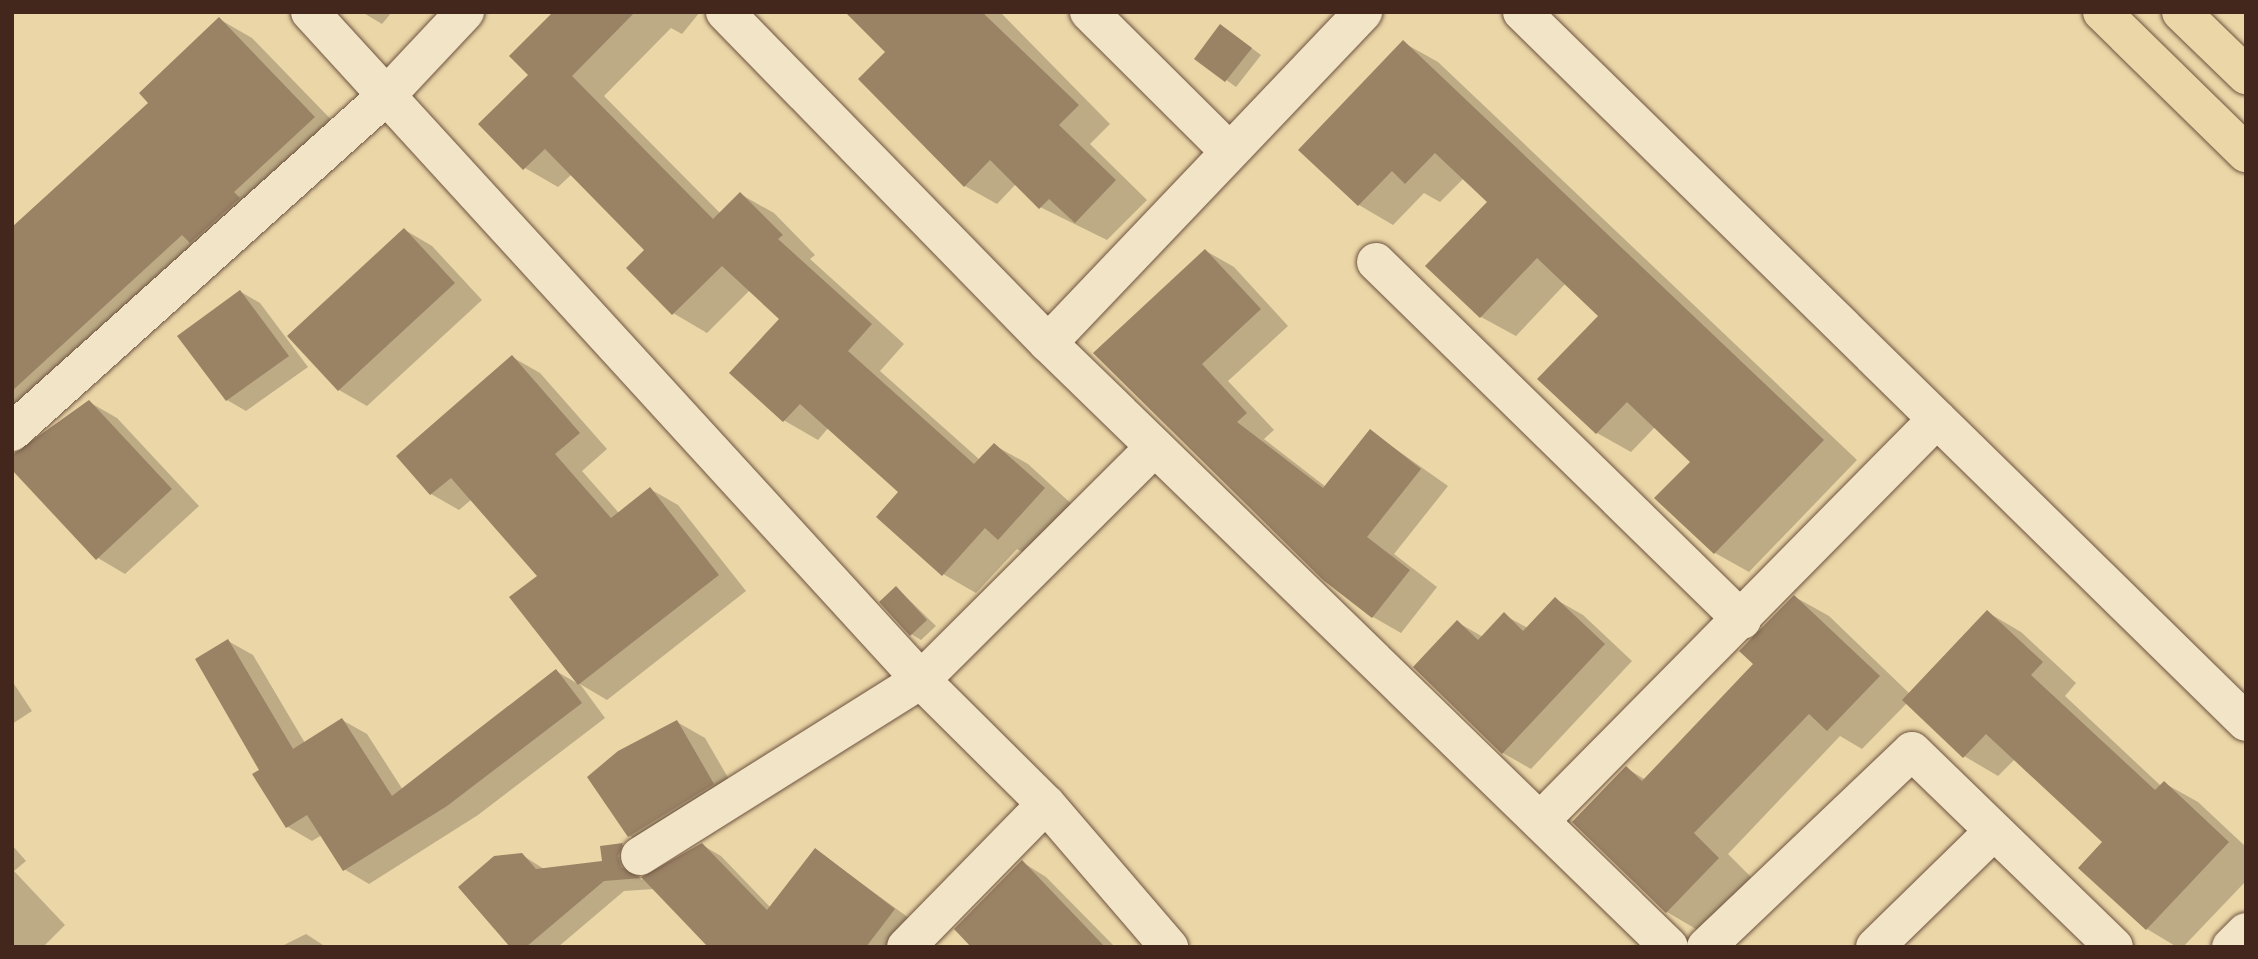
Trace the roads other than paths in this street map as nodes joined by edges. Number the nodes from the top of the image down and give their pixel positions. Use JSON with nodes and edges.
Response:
{"nodes":[{"id":1,"x":310,"y":12,"type":"edge"},
{"id":2,"x":465,"y":12,"type":"edge"},
{"id":3,"x":725,"y":12,"type":"edge"},
{"id":4,"x":1089,"y":12,"type":"edge"},
{"id":5,"x":1363,"y":12,"type":"edge"},
{"id":6,"x":1522,"y":12,"type":"edge"},
{"id":7,"x":2102,"y":12,"type":"edge"},
{"id":8,"x":2181,"y":12,"type":"edge"},
{"id":9,"x":2246,"y":75,"type":"edge"},
{"id":10,"x":387,"y":95,"type":"junction"},
{"id":11,"x":1229,"y":150,"type":"junction"},
{"id":12,"x":2246,"y":153,"type":"edge"},
{"id":13,"x":1376,"y":262,"type":"dead end"},
{"id":14,"x":1048,"y":343,"type":"junction"},
{"id":15,"x":1937,"y":419,"type":"junction"},
{"id":16,"x":12,"y":432,"type":"edge"},
{"id":17,"x":1155,"y":447,"type":"junction"},
{"id":18,"x":1742,"y":620,"type":"junction"},
{"id":19,"x":921,"y":680,"type":"junction"},
{"id":20,"x":2246,"y":722,"type":"edge"},
{"id":21,"x":1046,"y":804,"type":"junction"},
{"id":22,"x":1540,"y":821,"type":"junction"},
{"id":23,"x":1994,"y":831,"type":"junction"},
{"id":24,"x":640,"y":856,"type":"dead end"},
{"id":25,"x":2246,"y":932,"type":"edge"},
{"id":26,"x":906,"y":947,"type":"edge"},
{"id":27,"x":1169,"y":947,"type":"edge"},
{"id":28,"x":1669,"y":947,"type":"edge"},
{"id":29,"x":1706,"y":947,"type":"edge"},
{"id":30,"x":1875,"y":947,"type":"edge"},
{"id":31,"x":2114,"y":947,"type":"edge"},
{"id":32,"x":2231,"y":947,"type":"edge"}],
"edges":[{"from":1,"to":10,"type":"street"},
{"from":2,"to":10,"type":"street"},
{"from":3,"to":14,"type":"street"},
{"from":4,"to":11,"type":"street"},
{"from":5,"to":11,"type":"street"},
{"from":6,"to":15,"type":"street"},
{"from":7,"to":12,"type":"highway"},
{"from":8,"to":9,"type":"highway"},
{"from":10,"to":16,"type":"street"},
{"from":10,"to":19,"type":"street"},
{"from":11,"to":14,"type":"street"},
{"from":13,"to":18,"type":"street"},
{"from":14,"to":17,"type":"street"},
{"from":15,"to":18,"type":"street"},
{"from":15,"to":20,"type":"street"},
{"from":17,"to":19,"type":"street"},
{"from":17,"to":22,"type":"street"},
{"from":18,"to":22,"type":"street"},
{"from":19,"to":21,"type":"street"},
{"from":19,"to":24,"type":"street"},
{"from":21,"to":26,"type":"street"},
{"from":21,"to":27,"type":"street"},
{"from":22,"to":28,"type":"street"},
{"from":23,"to":29,"type":"street"},
{"from":23,"to":30,"type":"street"},
{"from":23,"to":31,"type":"street"},
{"from":25,"to":32,"type":"street"}]}
